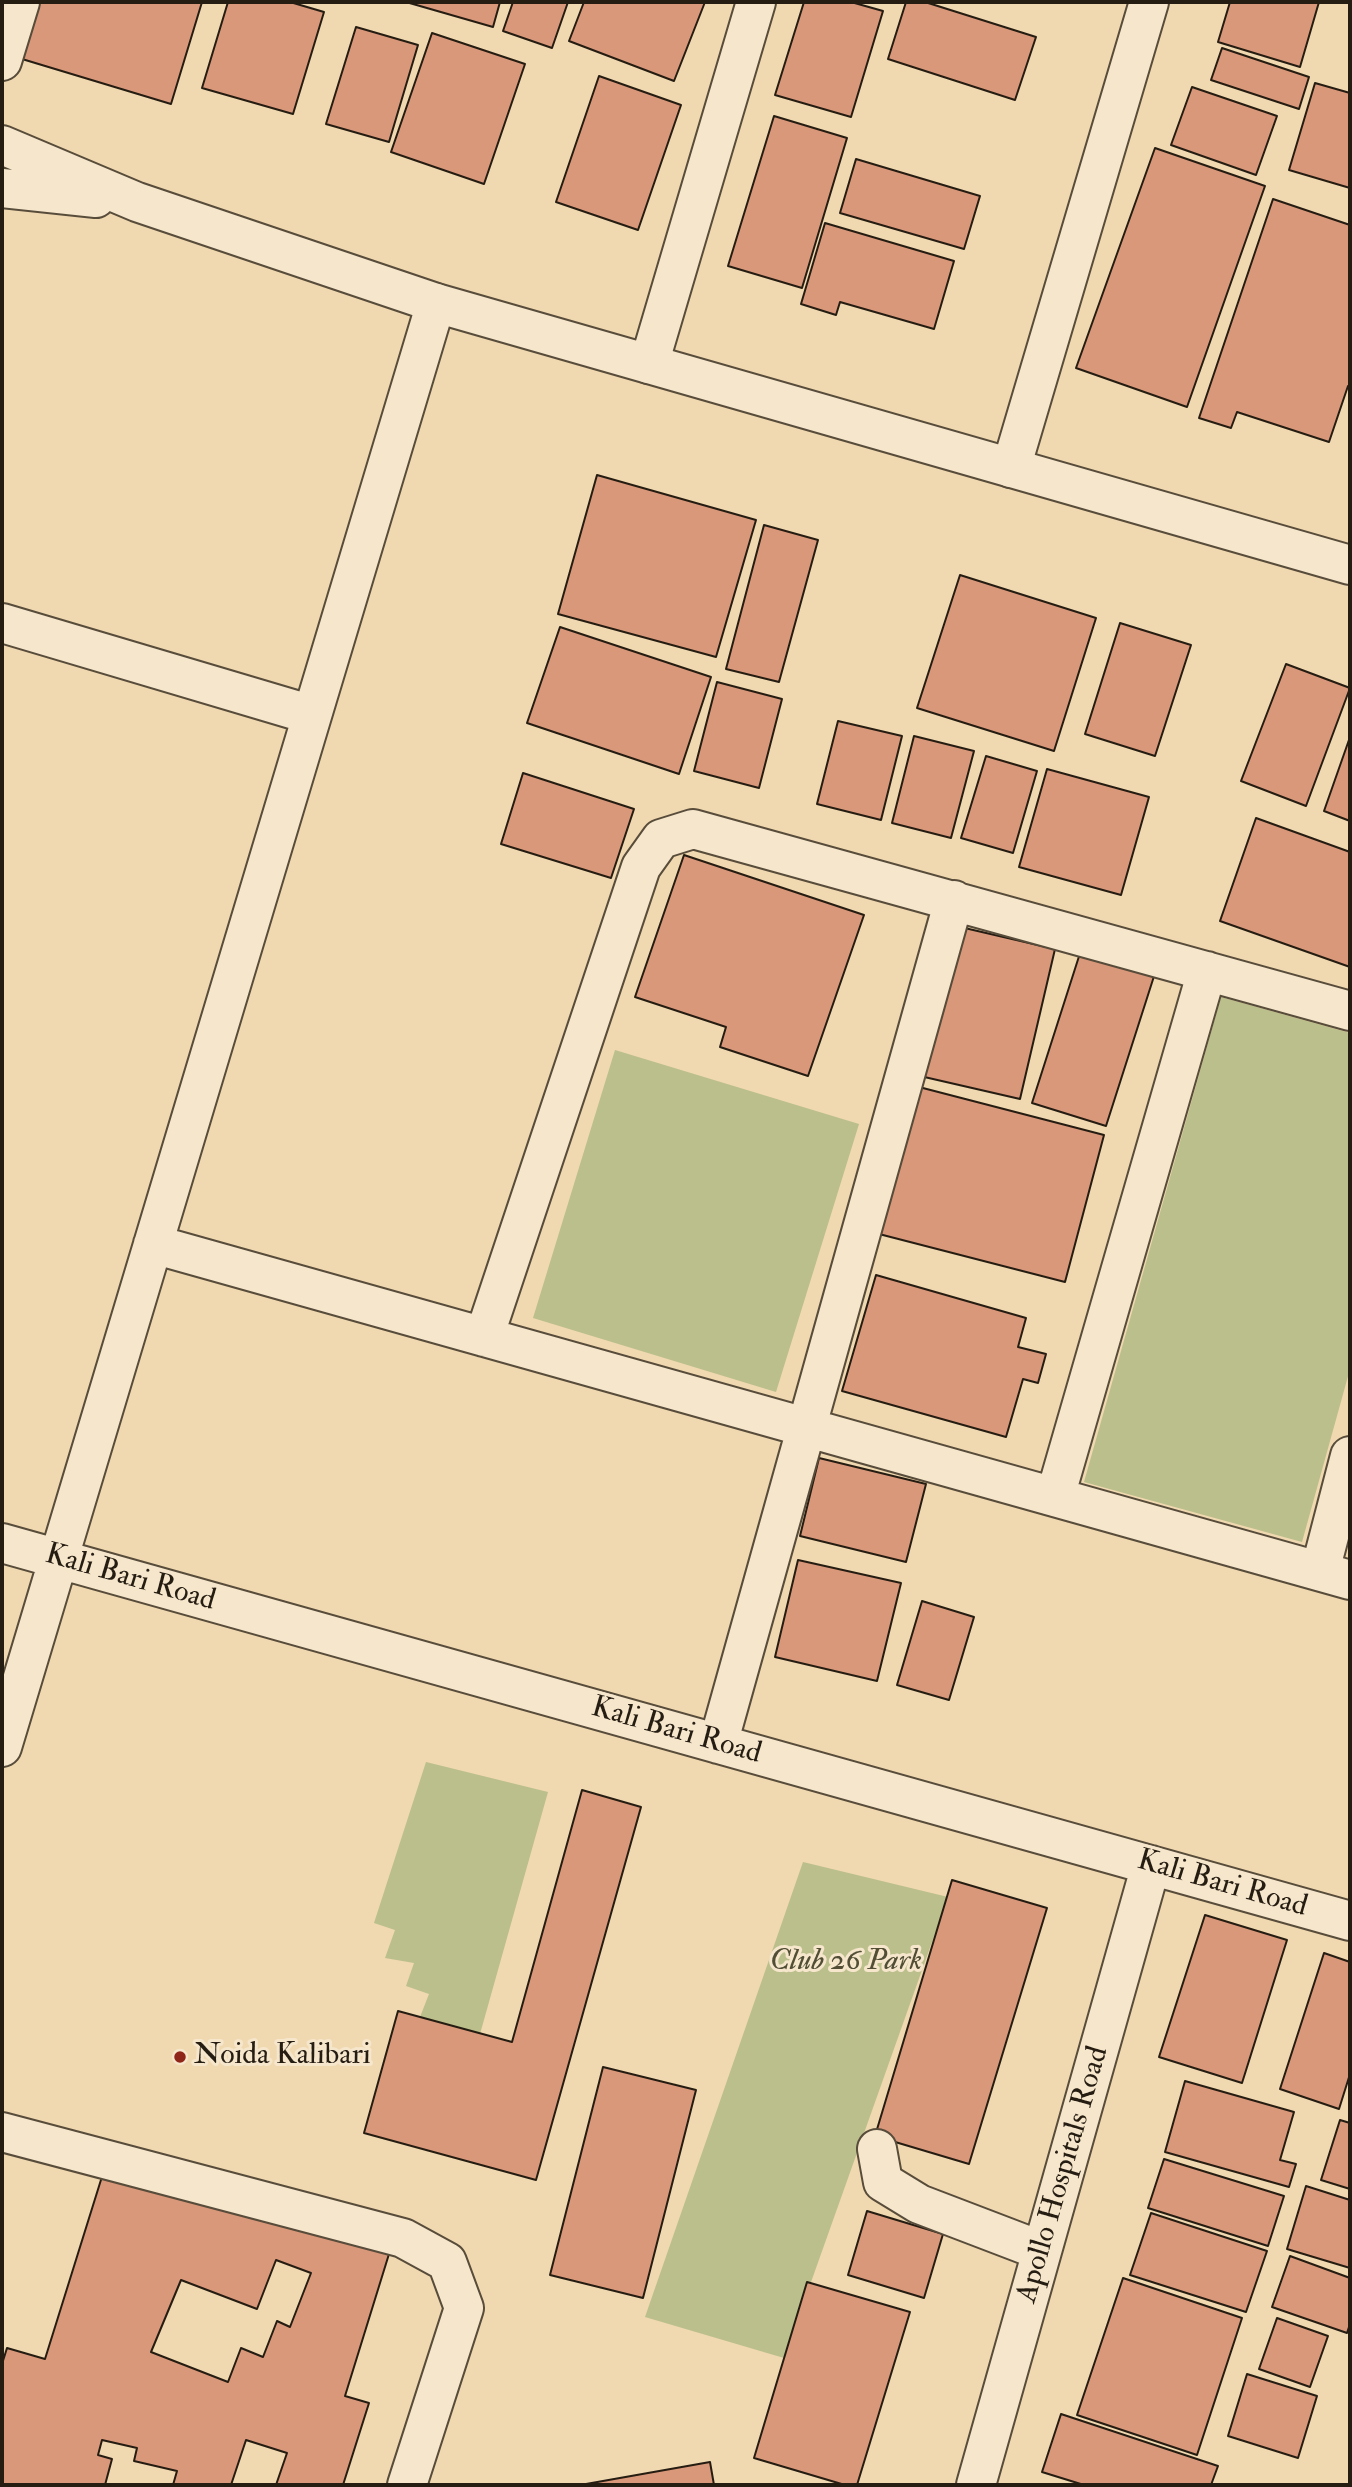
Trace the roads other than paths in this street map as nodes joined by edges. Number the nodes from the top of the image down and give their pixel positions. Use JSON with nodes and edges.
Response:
{"nodes":[{"id":1,"x":20,"y":2,"type":"edge"},
{"id":2,"x":755,"y":2,"type":"edge"},
{"id":3,"x":1149,"y":2,"type":"edge"},
{"id":4,"x":2,"y":61,"type":"edge"},
{"id":5,"x":2,"y":145,"type":"edge"},
{"id":6,"x":2,"y":188,"type":"edge"},
{"id":7,"x":136,"y":202,"type":"junction"},
{"id":8,"x":436,"y":303,"type":"junction"},
{"id":9,"x":649,"y":364,"type":"junction"},
{"id":10,"x":1011,"y":468,"type":"junction"},
{"id":11,"x":1350,"y":565,"type":"edge"},
{"id":12,"x":2,"y":623,"type":"edge"},
{"id":13,"x":312,"y":715,"type":"junction"},
{"id":14,"x":954,"y":900,"type":"junction"},
{"id":15,"x":1207,"y":971,"type":"junction"},
{"id":16,"x":1350,"y":1012,"type":"edge"},
{"id":17,"x":153,"y":1244,"type":"junction"},
{"id":18,"x":484,"y":1337,"type":"junction"},
{"id":19,"x":806,"y":1427,"type":"junction"},
{"id":20,"x":1350,"y":1456,"type":"edge"},
{"id":21,"x":1055,"y":1497,"type":"junction"},
{"id":22,"x":2,"y":1543,"type":"edge"},
{"id":23,"x":58,"y":1559,"type":"junction"},
{"id":24,"x":1335,"y":1575,"type":"edge"},
{"id":25,"x":718,"y":1744,"type":"junction"},
{"id":26,"x":2,"y":1747,"type":"edge"},
{"id":27,"x":1151,"y":1865,"type":"junction"},
{"id":28,"x":1350,"y":1921,"type":"edge"},
{"id":29,"x":2,"y":2132,"type":"edge"},
{"id":30,"x":877,"y":2149,"type":"dead end"},
{"id":31,"x":1042,"y":2251,"type":"junction"},
{"id":32,"x":408,"y":2485,"type":"edge"},
{"id":33,"x":976,"y":2485,"type":"edge"}],
"edges":[{"from":1,"to":4,"type":"street"},
{"from":2,"to":9,"type":"street"},
{"from":3,"to":10,"type":"street"},
{"from":5,"to":7,"type":"street"},
{"from":6,"to":7,"type":"street"},
{"from":7,"to":8,"type":"street"},
{"from":8,"to":9,"type":"street"},
{"from":8,"to":13,"type":"street"},
{"from":9,"to":10,"type":"street"},
{"from":10,"to":11,"type":"street"},
{"from":12,"to":13,"type":"street"},
{"from":13,"to":17,"type":"street"},
{"from":14,"to":15,"type":"street"},
{"from":14,"to":18,"type":"street"},
{"from":14,"to":19,"type":"street"},
{"from":15,"to":16,"type":"street"},
{"from":15,"to":21,"type":"street"},
{"from":17,"to":18,"type":"street"},
{"from":17,"to":23,"type":"street"},
{"from":18,"to":19,"type":"street"},
{"from":19,"to":21,"type":"street"},
{"from":19,"to":25,"type":"street"},
{"from":20,"to":24,"type":"street"},
{"from":21,"to":24,"type":"street"},
{"from":22,"to":23,"type":"street","name":"Kali Bari Road"},
{"from":23,"to":25,"type":"street","name":"Kali Bari Road"},
{"from":23,"to":26,"type":"street"},
{"from":25,"to":27,"type":"street","name":"Kali Bari Road"},
{"from":27,"to":28,"type":"street","name":"Kali Bari Road"},
{"from":27,"to":31,"type":"street","name":"Apollo Hospitals Road"},
{"from":29,"to":32,"type":"street"},
{"from":30,"to":31,"type":"street"},
{"from":31,"to":33,"type":"street","name":"Apollo Hospitals Road"}]}
